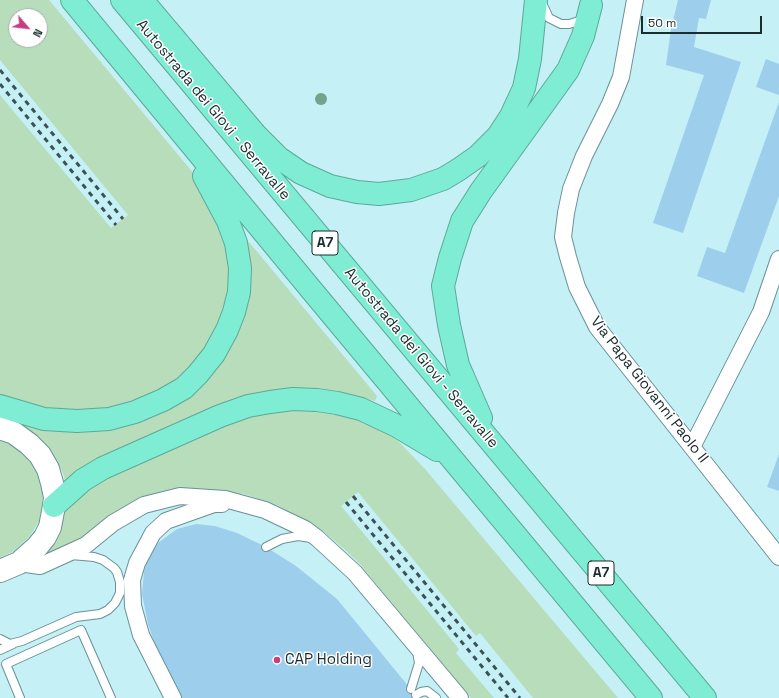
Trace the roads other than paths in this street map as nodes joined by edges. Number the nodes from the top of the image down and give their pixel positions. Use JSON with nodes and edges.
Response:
{"nodes":[{"id":1,"x":72,"y":0,"type":"edge"},
{"id":2,"x":122,"y":0,"type":"edge"},
{"id":3,"x":142,"y":0,"type":"edge"},
{"id":4,"x":536,"y":0,"type":"edge"},
{"id":5,"x":540,"y":0,"type":"edge"},
{"id":6,"x":636,"y":0,"type":"edge"},
{"id":7,"x":591,"y":2,"type":"edge"},
{"id":8,"x":171,"y":119,"type":"junction"},
{"id":9,"x":779,"y":259,"type":"edge"},
{"id":10,"x":0,"y":406,"type":"edge"},
{"id":11,"x":0,"y":428,"type":"edge"},
{"id":12,"x":692,"y":447,"type":"junction"},
{"id":13,"x":496,"y":448,"type":"junction"},
{"id":14,"x":452,"y":459,"type":"junction"},
{"id":15,"x":245,"y":504,"type":"junction"},
{"id":16,"x":54,"y":506,"type":"junction"},
{"id":17,"x":317,"y":538,"type":"junction"},
{"id":18,"x":266,"y":547,"type":"dead end"},
{"id":19,"x":64,"y":555,"type":"junction"},
{"id":20,"x":779,"y":557,"type":"edge"},
{"id":21,"x":10,"y":567,"type":"edge"},
{"id":22,"x":0,"y":639,"type":"edge"},
{"id":23,"x":22,"y":641,"type":"junction"},
{"id":24,"x":417,"y":646,"type":"junction"},
{"id":25,"x":0,"y":650,"type":"edge"},
{"id":26,"x":20,"y":698,"type":"edge"},
{"id":27,"x":111,"y":698,"type":"edge"},
{"id":28,"x":173,"y":698,"type":"edge"},
{"id":29,"x":436,"y":698,"type":"edge"},
{"id":30,"x":460,"y":698,"type":"edge"},
{"id":31,"x":651,"y":698,"type":"edge"},
{"id":32,"x":705,"y":698,"type":"edge"}],
"edges":[{"from":1,"to":8,"type":"highway"},
{"from":2,"to":13,"type":"highway","name":"Autostrada dei Giovi - Serravalle","number":"A7"},
{"from":3,"to":4,"type":"highway"},
{"from":5,"to":7,"type":"lane"},
{"from":6,"to":12,"type":"street","name":"Via Papa Giovanni Paolo II"},
{"from":7,"to":13,"type":"highway"},
{"from":8,"to":10,"type":"highway"},
{"from":8,"to":14,"type":"highway"},
{"from":9,"to":12,"type":"street"},
{"from":11,"to":16,"type":"main road"},
{"from":12,"to":20,"type":"street","name":"Via Papa Giovanni Paolo II"},
{"from":13,"to":32,"type":"highway","name":"Autostrada dei Giovi - Serravalle","number":"A7"},
{"from":14,"to":16,"type":"highway"},
{"from":14,"to":31,"type":"highway"},
{"from":15,"to":17,"type":"street"},
{"from":15,"to":19,"type":"street"},
{"from":15,"to":28,"type":"street"},
{"from":16,"to":21,"type":"main road"},
{"from":17,"to":18,"type":"lane"},
{"from":17,"to":24,"type":"street"},
{"from":19,"to":21,"type":"street"},
{"from":19,"to":23,"type":"lane"},
{"from":22,"to":23,"type":"lane"},
{"from":23,"to":25,"type":"lane"},
{"from":24,"to":29,"type":"lane"},
{"from":24,"to":30,"type":"street"},
{"from":26,"to":27,"type":"lane"}]}
